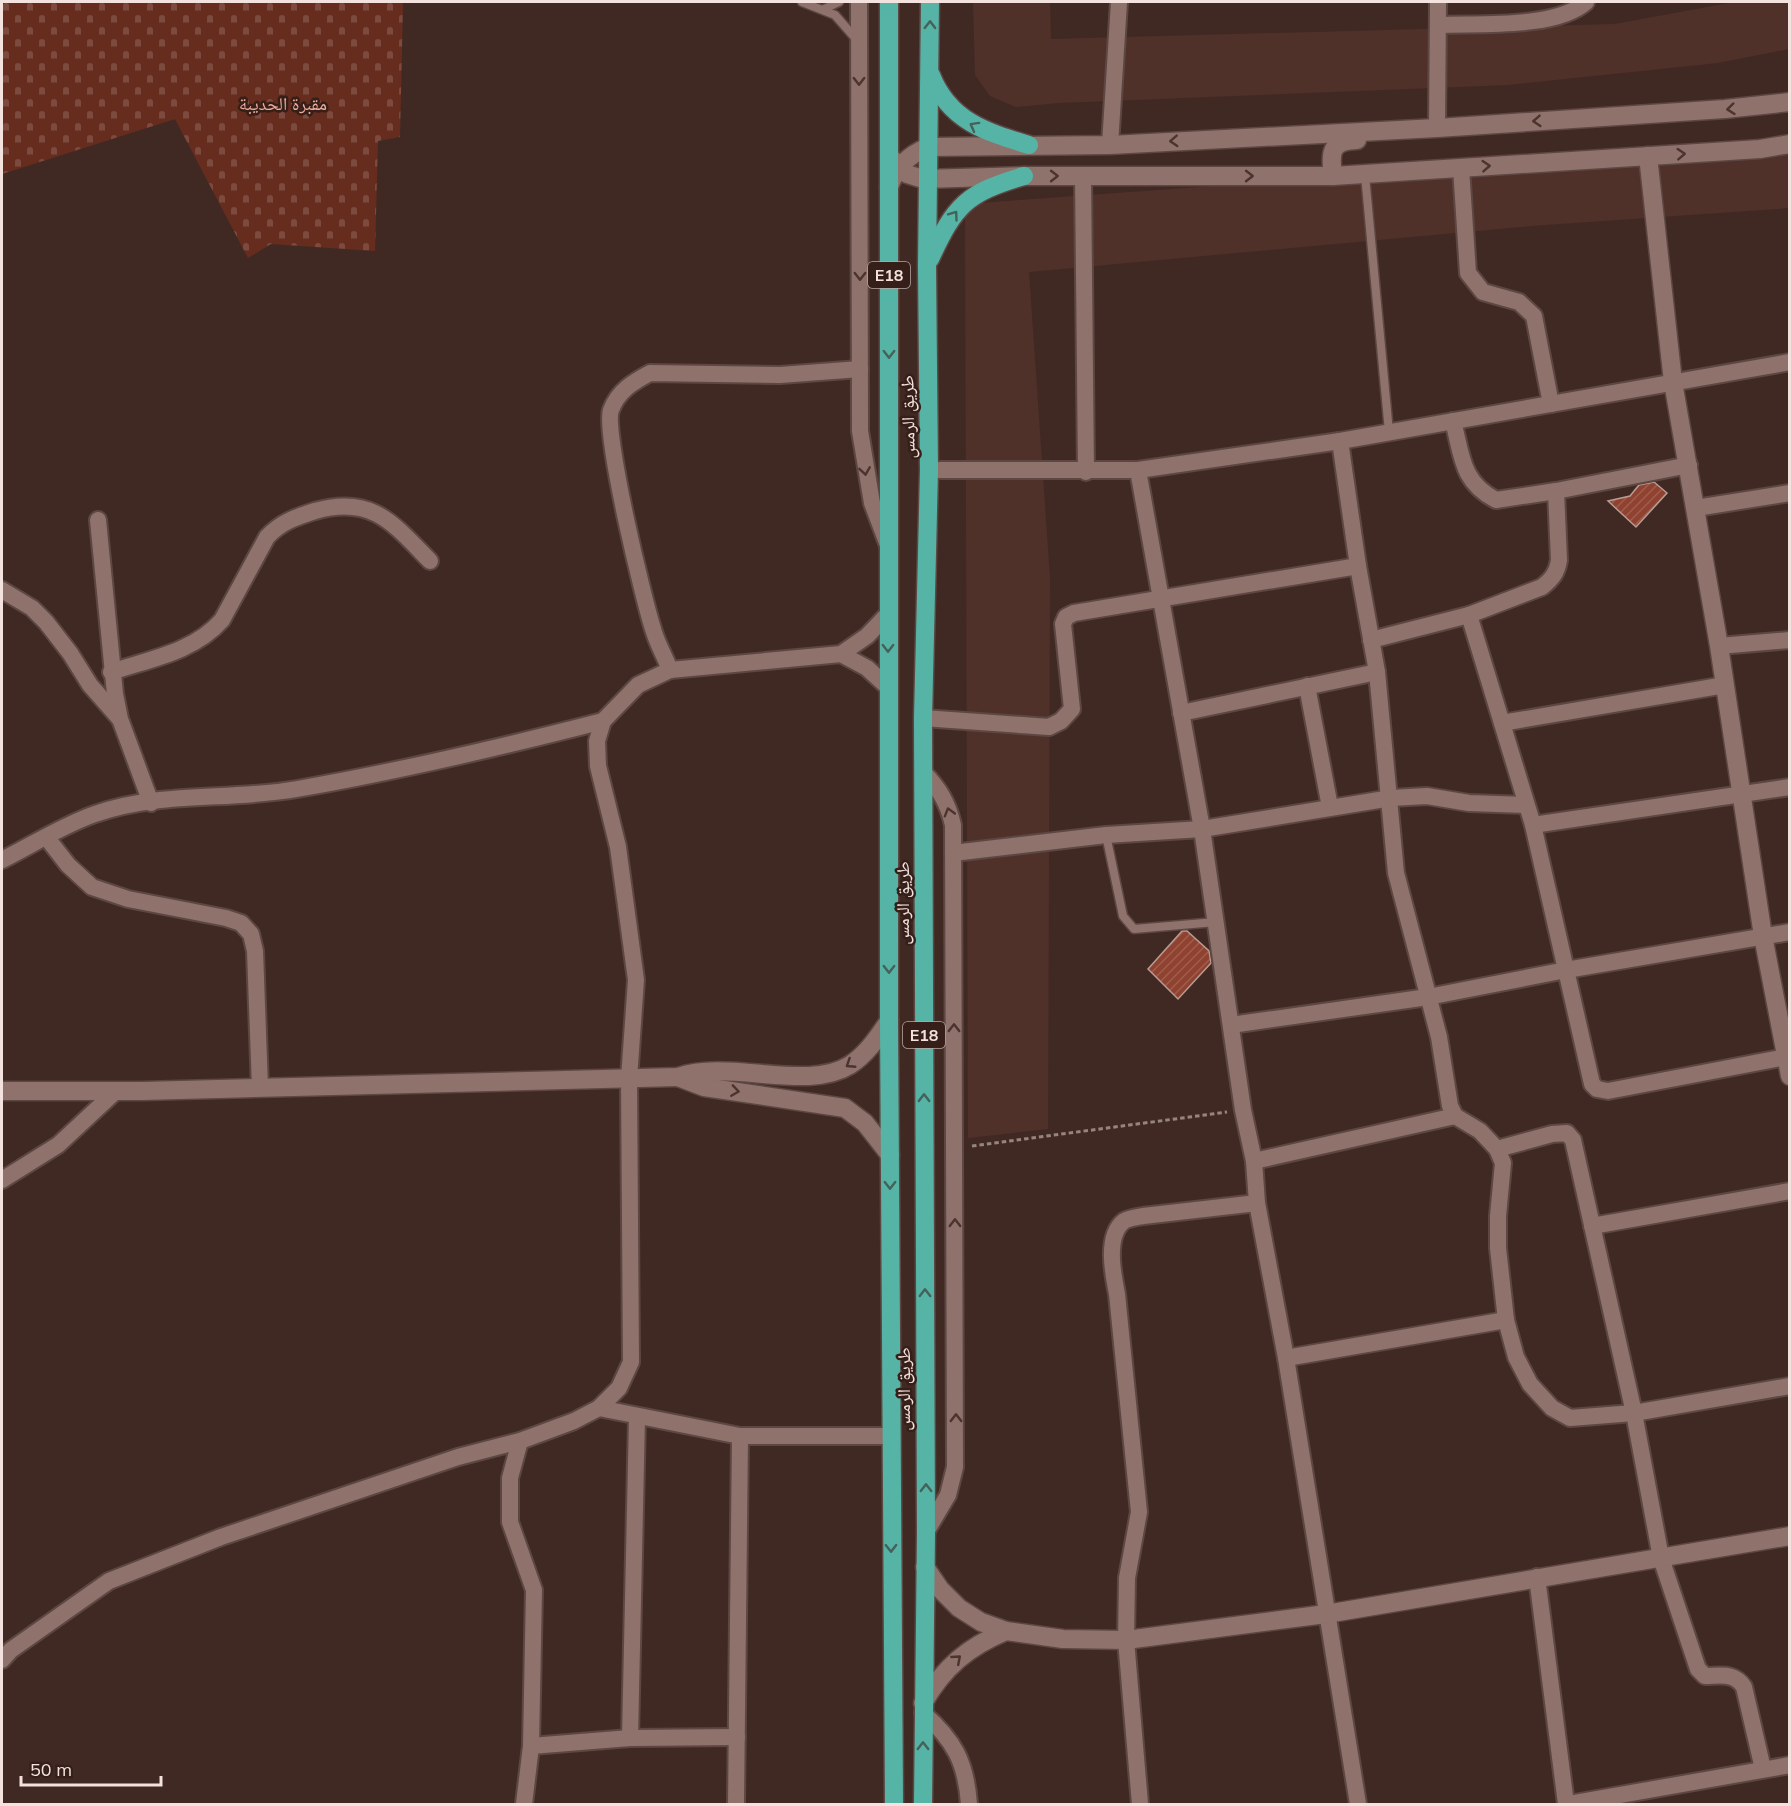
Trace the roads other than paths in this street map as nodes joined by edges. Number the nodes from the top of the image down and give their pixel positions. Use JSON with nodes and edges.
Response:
{"nodes":[{"id":1,"x":802,"y":2,"type":"edge"},
{"id":2,"x":839,"y":2,"type":"edge"},
{"id":3,"x":859,"y":2,"type":"edge"},
{"id":4,"x":889,"y":2,"type":"edge"},
{"id":5,"x":930,"y":2,"type":"edge"},
{"id":6,"x":1119,"y":2,"type":"edge"},
{"id":7,"x":1438,"y":2,"type":"edge"},
{"id":8,"x":1586,"y":2,"type":"edge"},
{"id":9,"x":824,"y":9,"type":"junction"},
{"id":10,"x":1438,"y":25,"type":"junction"},
{"id":11,"x":859,"y":43,"type":"junction"},
{"id":12,"x":929,"y":70,"type":"junction"},
{"id":13,"x":1790,"y":102,"type":"edge"},
{"id":14,"x":1437,"y":128,"type":"junction"},
{"id":15,"x":1790,"y":144,"type":"edge"},
{"id":16,"x":1029,"y":145,"type":"junction"},
{"id":17,"x":1110,"y":145,"type":"junction"},
{"id":18,"x":928,"y":147,"type":"junction"},
{"id":19,"x":1648,"y":156,"type":"junction"},
{"id":20,"x":894,"y":163,"type":"junction"},
{"id":21,"x":1461,"y":168,"type":"junction"},
{"id":22,"x":1365,"y":175,"type":"junction"},
{"id":23,"x":1024,"y":176,"type":"junction"},
{"id":24,"x":1083,"y":176,"type":"junction"},
{"id":25,"x":1333,"y":176,"type":"junction"},
{"id":26,"x":928,"y":179,"type":"junction"},
{"id":27,"x":927,"y":266,"type":"junction"},
{"id":28,"x":1790,"y":362,"type":"edge"},
{"id":29,"x":860,"y":369,"type":"junction"},
{"id":30,"x":1673,"y":382,"type":"junction"},
{"id":31,"x":1551,"y":404,"type":"junction"},
{"id":32,"x":1454,"y":421,"type":"junction"},
{"id":33,"x":1389,"y":432,"type":"junction"},
{"id":34,"x":1340,"y":441,"type":"junction"},
{"id":35,"x":1689,"y":465,"type":"junction"},
{"id":36,"x":929,"y":470,"type":"junction"},
{"id":37,"x":1138,"y":470,"type":"junction"},
{"id":38,"x":1086,"y":472,"type":"junction"},
{"id":39,"x":1556,"y":491,"type":"junction"},
{"id":40,"x":1790,"y":493,"type":"edge"},
{"id":41,"x":1696,"y":508,"type":"junction"},
{"id":42,"x":98,"y":520,"type":"dead end"},
{"id":43,"x":889,"y":548,"type":"junction"},
{"id":44,"x":430,"y":561,"type":"dead end"},
{"id":45,"x":1358,"y":566,"type":"junction"},
{"id":46,"x":2,"y":590,"type":"edge"},
{"id":47,"x":1161,"y":597,"type":"junction"},
{"id":48,"x":888,"y":614,"type":"junction"},
{"id":49,"x":1469,"y":615,"type":"junction"},
{"id":50,"x":1371,"y":640,"type":"junction"},
{"id":51,"x":1790,"y":640,"type":"edge"},
{"id":52,"x":1719,"y":646,"type":"junction"},
{"id":53,"x":841,"y":654,"type":"junction"},
{"id":54,"x":670,"y":670,"type":"junction"},
{"id":55,"x":111,"y":672,"type":"junction"},
{"id":56,"x":1377,"y":672,"type":"junction"},
{"id":57,"x":1725,"y":685,"type":"junction"},
{"id":58,"x":1307,"y":687,"type":"junction"},
{"id":59,"x":889,"y":688,"type":"junction"},
{"id":60,"x":1181,"y":713,"type":"junction"},
{"id":61,"x":120,"y":718,"type":"junction"},
{"id":62,"x":923,"y":718,"type":"junction"},
{"id":63,"x":603,"y":721,"type":"junction"},
{"id":64,"x":1503,"y":723,"type":"junction"},
{"id":65,"x":923,"y":772,"type":"junction"},
{"id":66,"x":1790,"y":787,"type":"edge"},
{"id":67,"x":1740,"y":794,"type":"junction"},
{"id":68,"x":1391,"y":798,"type":"junction"},
{"id":69,"x":151,"y":802,"type":"junction"},
{"id":70,"x":1526,"y":805,"type":"junction"},
{"id":71,"x":1330,"y":807,"type":"junction"},
{"id":72,"x":1533,"y":825,"type":"junction"},
{"id":73,"x":1202,"y":829,"type":"junction"},
{"id":74,"x":1106,"y":835,"type":"junction"},
{"id":75,"x":47,"y":838,"type":"junction"},
{"id":76,"x":953,"y":853,"type":"junction"},
{"id":77,"x":2,"y":860,"type":"edge"},
{"id":78,"x":1216,"y":922,"type":"junction"},
{"id":79,"x":1790,"y":932,"type":"edge"},
{"id":80,"x":1763,"y":936,"type":"junction"},
{"id":81,"x":1566,"y":970,"type":"junction"},
{"id":82,"x":1428,"y":997,"type":"junction"},
{"id":83,"x":889,"y":1021,"type":"junction"},
{"id":84,"x":1230,"y":1025,"type":"junction"},
{"id":85,"x":1785,"y":1057,"type":"junction"},
{"id":86,"x":1790,"y":1076,"type":"edge"},
{"id":87,"x":678,"y":1077,"type":"junction"},
{"id":88,"x":629,"y":1078,"type":"junction"},
{"id":89,"x":260,"y":1088,"type":"junction"},
{"id":90,"x":2,"y":1091,"type":"edge"},
{"id":91,"x":116,"y":1091,"type":"junction"},
{"id":92,"x":1455,"y":1116,"type":"junction"},
{"id":93,"x":1497,"y":1149,"type":"junction"},
{"id":94,"x":890,"y":1155,"type":"junction"},
{"id":95,"x":1254,"y":1161,"type":"junction"},
{"id":96,"x":2,"y":1180,"type":"edge"},
{"id":97,"x":1790,"y":1191,"type":"edge"},
{"id":98,"x":1257,"y":1203,"type":"junction"},
{"id":99,"x":1592,"y":1226,"type":"junction"},
{"id":100,"x":1506,"y":1320,"type":"junction"},
{"id":101,"x":1286,"y":1358,"type":"junction"},
{"id":102,"x":1790,"y":1386,"type":"edge"},
{"id":103,"x":599,"y":1408,"type":"junction"},
{"id":104,"x":1634,"y":1413,"type":"junction"},
{"id":105,"x":637,"y":1417,"type":"junction"},
{"id":106,"x":740,"y":1436,"type":"junction"},
{"id":107,"x":890,"y":1436,"type":"junction"},
{"id":108,"x":520,"y":1441,"type":"junction"},
{"id":109,"x":926,"y":1532,"type":"junction"},
{"id":110,"x":1790,"y":1536,"type":"edge"},
{"id":111,"x":1660,"y":1558,"type":"junction"},
{"id":112,"x":925,"y":1567,"type":"junction"},
{"id":113,"x":1537,"y":1577,"type":"junction"},
{"id":114,"x":1326,"y":1614,"type":"junction"},
{"id":115,"x":1006,"y":1632,"type":"junction"},
{"id":116,"x":1126,"y":1640,"type":"junction"},
{"id":117,"x":2,"y":1660,"type":"edge"},
{"id":118,"x":923,"y":1708,"type":"junction"},
{"id":119,"x":737,"y":1737,"type":"junction"},
{"id":120,"x":630,"y":1738,"type":"junction"},
{"id":121,"x":531,"y":1746,"type":"junction"},
{"id":122,"x":1790,"y":1765,"type":"edge"},
{"id":123,"x":1763,"y":1770,"type":"junction"},
{"id":124,"x":524,"y":1804,"type":"edge"},
{"id":125,"x":736,"y":1804,"type":"edge"},
{"id":126,"x":894,"y":1804,"type":"edge"},
{"id":127,"x":923,"y":1804,"type":"edge"},
{"id":128,"x":969,"y":1804,"type":"edge"},
{"id":129,"x":1140,"y":1804,"type":"edge"},
{"id":130,"x":1358,"y":1804,"type":"edge"},
{"id":131,"x":1567,"y":1804,"type":"edge"}],
"edges":[{"from":1,"to":9,"type":"lane"},
{"from":2,"to":9,"type":"lane"},
{"from":3,"to":11,"type":"street"},
{"from":4,"to":20,"type":"highway","name":"طريق الرمس","number":"E18"},
{"from":12,"to":5,"type":"highway","name":"طريق الرمس","number":"E18","one_way":true},
{"from":6,"to":17,"type":"street"},
{"from":7,"to":10,"type":"street"},
{"from":8,"to":10,"type":"street"},
{"from":9,"to":11,"type":"lane"},
{"from":10,"to":14,"type":"street"},
{"from":11,"to":29,"type":"street","one_way":true},
{"from":16,"to":12,"type":"highway","one_way":true},
{"from":12,"to":18,"type":"highway","name":"طريق الرمس","number":"E18"},
{"from":13,"to":14,"type":"main road","one_way":true},
{"from":14,"to":17,"type":"main road","one_way":true},
{"from":14,"to":25,"type":"main road"},
{"from":19,"to":15,"type":"main road","one_way":true},
{"from":16,"to":17,"type":"main road"},
{"from":16,"to":18,"type":"main road"},
{"from":18,"to":20,"type":"main road"},
{"from":18,"to":26,"type":"highway","name":"طريق الرمس","number":"E18"},
{"from":21,"to":19,"type":"main road","one_way":true},
{"from":19,"to":30,"type":"main road"},
{"from":20,"to":26,"type":"main road"},
{"from":20,"to":43,"type":"highway","name":"طريق الرمس","number":"E18","one_way":true},
{"from":21,"to":22,"type":"main road"},
{"from":21,"to":31,"type":"street"},
{"from":22,"to":25,"type":"main road"},
{"from":22,"to":33,"type":"lane"},
{"from":23,"to":24,"type":"main road","one_way":true},
{"from":23,"to":26,"type":"main road"},
{"from":27,"to":23,"type":"highway","one_way":true},
{"from":24,"to":25,"type":"main road","one_way":true},
{"from":24,"to":38,"type":"street"},
{"from":26,"to":27,"type":"highway","name":"طريق الرمس","number":"E18"},
{"from":27,"to":36,"type":"highway","name":"طريق الرمس","number":"E18"},
{"from":28,"to":30,"type":"street"},
{"from":29,"to":43,"type":"street","one_way":true},
{"from":29,"to":54,"type":"street"},
{"from":30,"to":31,"type":"street"},
{"from":30,"to":35,"type":"main road"},
{"from":31,"to":32,"type":"street"},
{"from":32,"to":33,"type":"street"},
{"from":32,"to":39,"type":"street"},
{"from":33,"to":34,"type":"street"},
{"from":34,"to":37,"type":"street"},
{"from":34,"to":45,"type":"street"},
{"from":35,"to":39,"type":"street"},
{"from":35,"to":41,"type":"main road"},
{"from":36,"to":38,"type":"street"},
{"from":36,"to":62,"type":"highway","name":"طريق الرمس","number":"E18"},
{"from":37,"to":38,"type":"street"},
{"from":37,"to":47,"type":"street"},
{"from":39,"to":49,"type":"street"},
{"from":40,"to":41,"type":"street"},
{"from":41,"to":52,"type":"main road"},
{"from":42,"to":55,"type":"street"},
{"from":43,"to":48,"type":"highway","name":"طريق الرمس","number":"E18"},
{"from":44,"to":55,"type":"street"},
{"from":45,"to":47,"type":"street"},
{"from":45,"to":50,"type":"street"},
{"from":46,"to":61,"type":"street"},
{"from":47,"to":60,"type":"street"},
{"from":47,"to":62,"type":"street"},
{"from":48,"to":53,"type":"street"},
{"from":48,"to":59,"type":"highway","name":"طريق الرمس","number":"E18","one_way":true},
{"from":49,"to":50,"type":"street"},
{"from":49,"to":64,"type":"street"},
{"from":50,"to":56,"type":"street"},
{"from":51,"to":52,"type":"street"},
{"from":52,"to":57,"type":"main road"},
{"from":53,"to":54,"type":"street"},
{"from":53,"to":59,"type":"street"},
{"from":54,"to":63,"type":"street"},
{"from":55,"to":61,"type":"street"},
{"from":56,"to":58,"type":"street"},
{"from":56,"to":68,"type":"street"},
{"from":57,"to":64,"type":"street"},
{"from":57,"to":67,"type":"main road"},
{"from":58,"to":60,"type":"street"},
{"from":58,"to":71,"type":"street"},
{"from":59,"to":83,"type":"highway","name":"طريق الرمس","number":"E18","one_way":true},
{"from":60,"to":73,"type":"street"},
{"from":61,"to":69,"type":"street"},
{"from":62,"to":65,"type":"highway","name":"طريق الرمس","number":"E18"},
{"from":63,"to":69,"type":"street"},
{"from":63,"to":88,"type":"street"},
{"from":64,"to":70,"type":"street"},
{"from":76,"to":65,"type":"street","one_way":true},
{"from":109,"to":65,"type":"highway","name":"طريق الرمس","number":"E18","one_way":true},
{"from":66,"to":67,"type":"street"},
{"from":67,"to":72,"type":"street"},
{"from":67,"to":80,"type":"main road"},
{"from":68,"to":70,"type":"street"},
{"from":68,"to":71,"type":"street"},
{"from":68,"to":82,"type":"street"},
{"from":69,"to":75,"type":"street"},
{"from":70,"to":72,"type":"street"},
{"from":71,"to":73,"type":"street"},
{"from":72,"to":81,"type":"street"},
{"from":73,"to":74,"type":"street"},
{"from":73,"to":78,"type":"street"},
{"from":74,"to":76,"type":"street"},
{"from":74,"to":78,"type":"lane"},
{"from":75,"to":77,"type":"street"},
{"from":75,"to":89,"type":"street"},
{"from":109,"to":76,"type":"street","one_way":true},
{"from":78,"to":84,"type":"street"},
{"from":79,"to":80,"type":"street"},
{"from":80,"to":81,"type":"street"},
{"from":80,"to":85,"type":"main road"},
{"from":81,"to":82,"type":"street"},
{"from":81,"to":85,"type":"street"},
{"from":82,"to":84,"type":"street"},
{"from":82,"to":92,"type":"street"},
{"from":83,"to":87,"type":"main road","one_way":true},
{"from":83,"to":94,"type":"highway","name":"طريق الرمس","number":"E18"},
{"from":84,"to":95,"type":"street"},
{"from":85,"to":86,"type":"main road"},
{"from":87,"to":88,"type":"main road"},
{"from":87,"to":94,"type":"main road","one_way":true},
{"from":88,"to":89,"type":"main road"},
{"from":88,"to":103,"type":"street"},
{"from":89,"to":91,"type":"main road"},
{"from":90,"to":91,"type":"main road"},
{"from":91,"to":96,"type":"street"},
{"from":92,"to":93,"type":"street"},
{"from":92,"to":95,"type":"street"},
{"from":93,"to":99,"type":"street"},
{"from":93,"to":100,"type":"street"},
{"from":94,"to":107,"type":"highway","name":"طريق الرمس","number":"E18","one_way":true},
{"from":95,"to":98,"type":"street"},
{"from":97,"to":99,"type":"street"},
{"from":98,"to":101,"type":"street"},
{"from":98,"to":116,"type":"street"},
{"from":99,"to":104,"type":"street"},
{"from":100,"to":101,"type":"street"},
{"from":100,"to":104,"type":"street"},
{"from":101,"to":114,"type":"street"},
{"from":102,"to":104,"type":"street"},
{"from":103,"to":105,"type":"street"},
{"from":103,"to":108,"type":"street"},
{"from":104,"to":111,"type":"street"},
{"from":105,"to":106,"type":"street"},
{"from":105,"to":120,"type":"street"},
{"from":106,"to":107,"type":"street"},
{"from":106,"to":119,"type":"street"},
{"from":107,"to":126,"type":"highway","name":"طريق الرمس","number":"E18","one_way":true},
{"from":108,"to":117,"type":"street"},
{"from":108,"to":121,"type":"street"},
{"from":109,"to":112,"type":"highway","name":"طريق الرمس","number":"E18"},
{"from":110,"to":111,"type":"main road"},
{"from":111,"to":113,"type":"main road"},
{"from":111,"to":123,"type":"street"},
{"from":112,"to":115,"type":"main road"},
{"from":112,"to":118,"type":"highway","name":"طريق الرمس","number":"E18"},
{"from":113,"to":114,"type":"main road"},
{"from":113,"to":131,"type":"street"},
{"from":114,"to":116,"type":"main road"},
{"from":114,"to":130,"type":"street"},
{"from":115,"to":116,"type":"main road"},
{"from":118,"to":115,"type":"main road","one_way":true},
{"from":116,"to":129,"type":"street"},
{"from":127,"to":118,"type":"highway","name":"طريق الرمس","number":"E18","one_way":true},
{"from":118,"to":128,"type":"street"},
{"from":119,"to":120,"type":"street"},
{"from":119,"to":125,"type":"street"},
{"from":120,"to":121,"type":"street"},
{"from":121,"to":124,"type":"street"},
{"from":122,"to":123,"type":"street"},
{"from":123,"to":131,"type":"street"}]}
